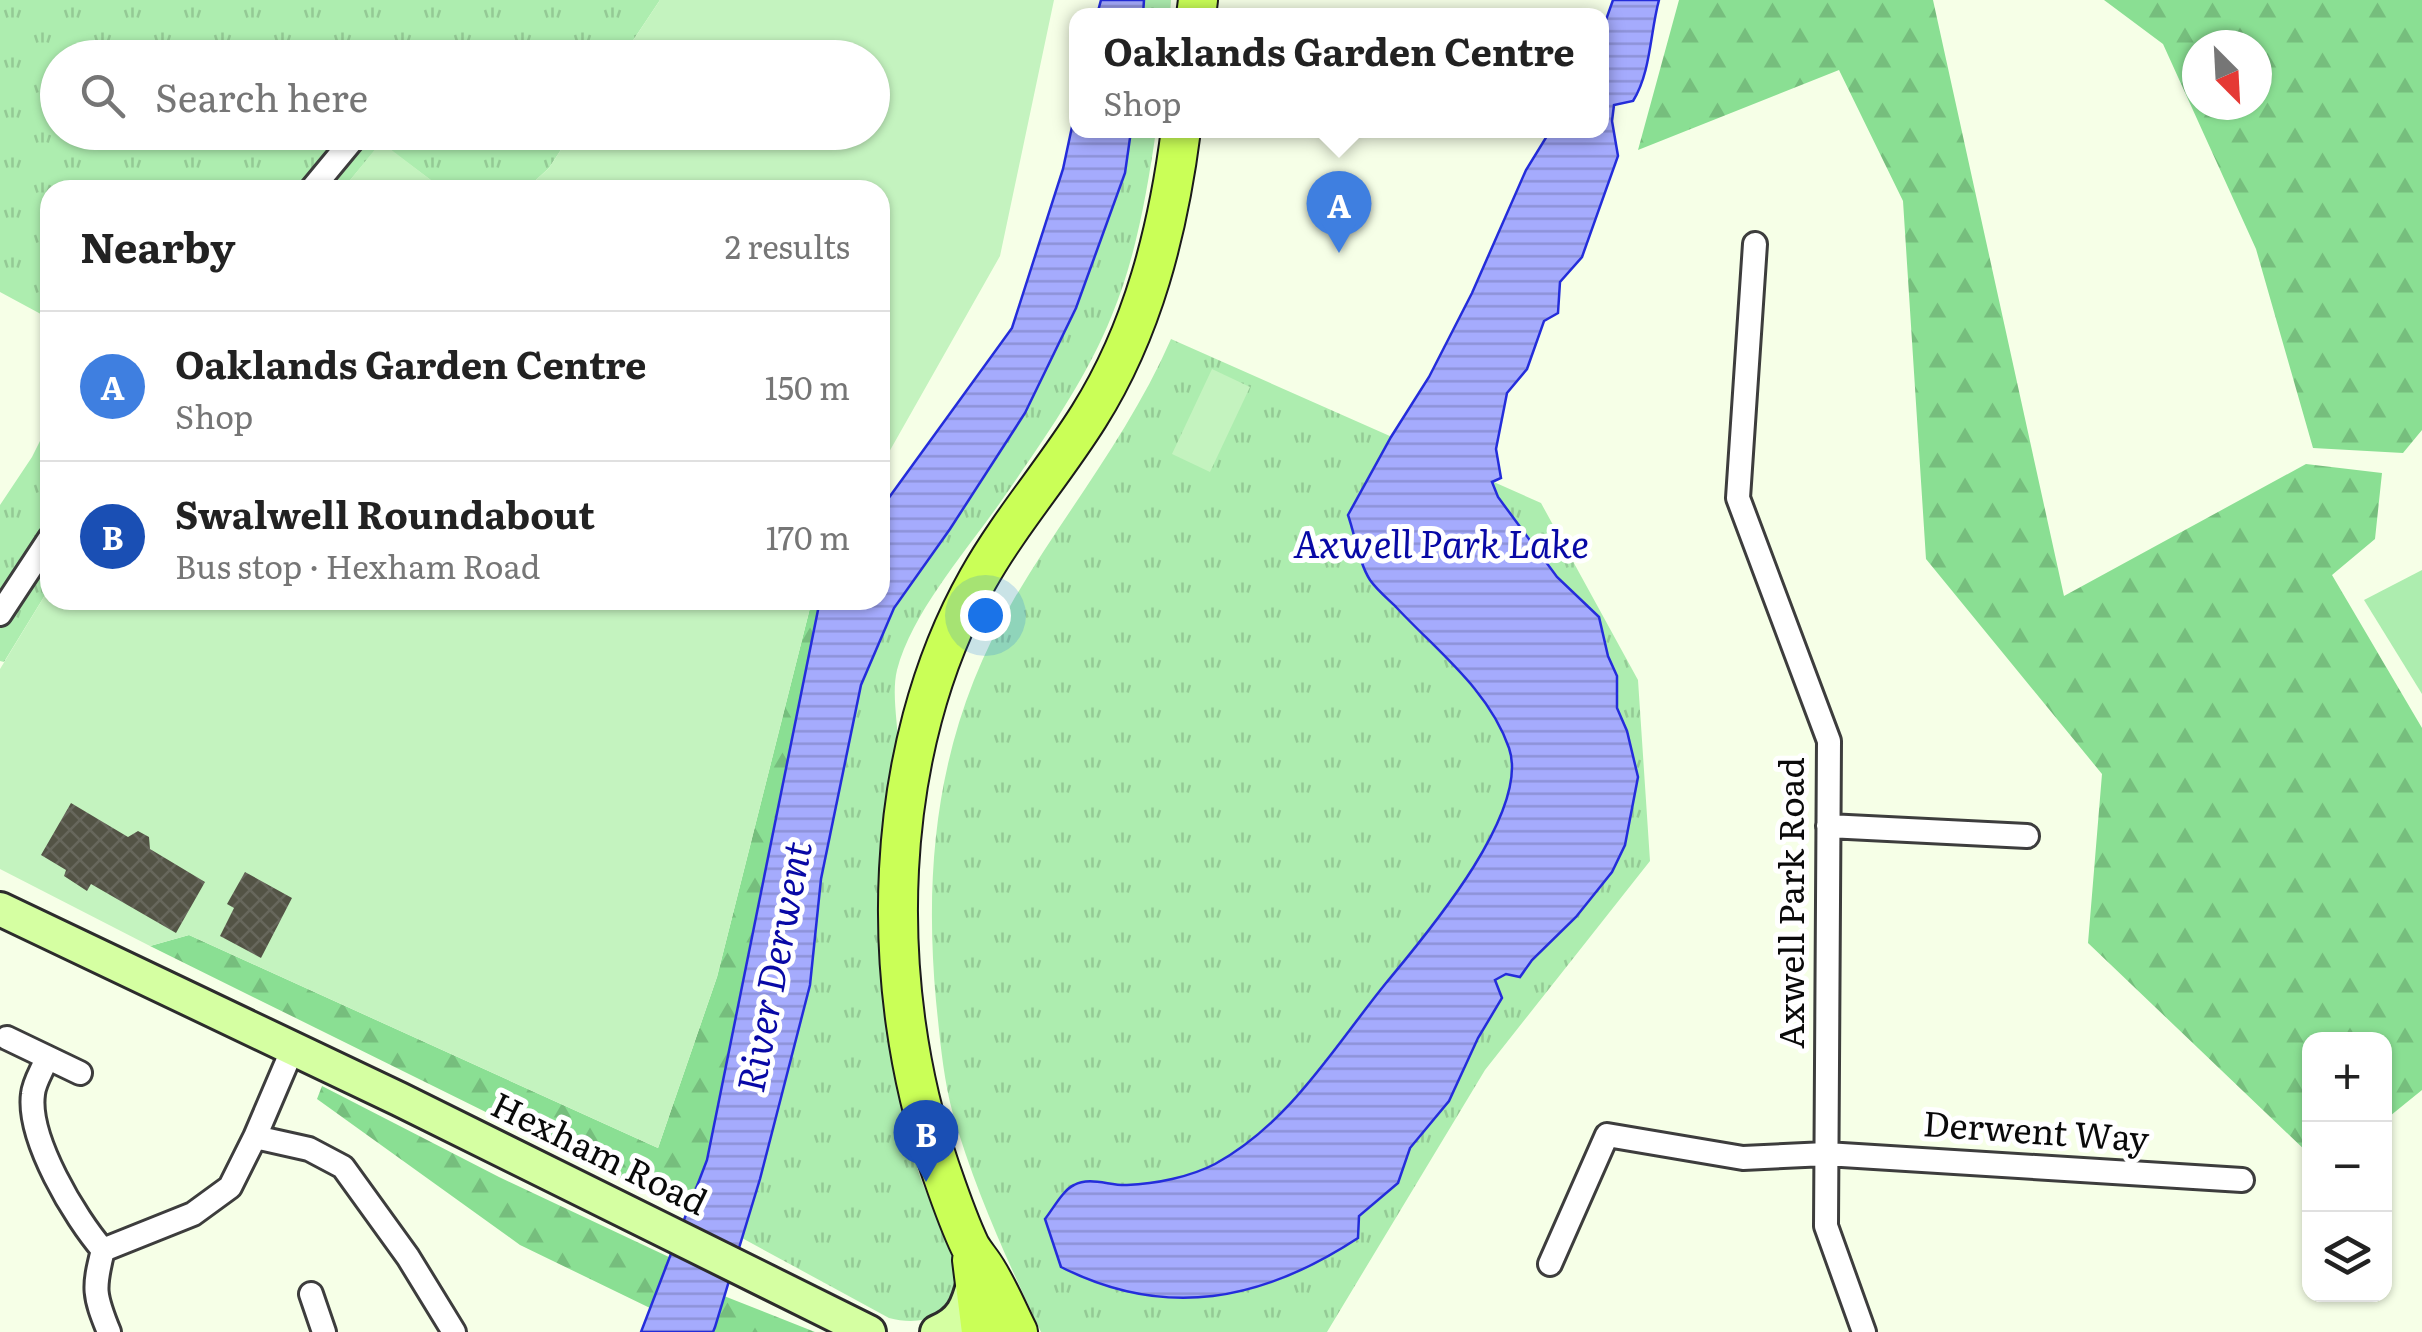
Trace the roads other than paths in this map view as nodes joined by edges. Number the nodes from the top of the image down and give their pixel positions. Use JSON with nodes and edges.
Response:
{"nodes":[{"id":1,"x":1180,"y":138,"type":"edge"},
{"id":2,"x":343,"y":150,"type":"edge"},
{"id":3,"x":319,"y":180,"type":"edge"},
{"id":4,"x":1755,"y":244,"type":"dead end"},
{"id":5,"x":40,"y":553,"type":"edge"},
{"id":6,"x":0,"y":614,"type":"edge"},
{"id":7,"x":1828,"y":826,"type":"junction"},
{"id":8,"x":2026,"y":836,"type":"dead end"},
{"id":9,"x":0,"y":909,"type":"edge"},
{"id":10,"x":7,"y":1038,"type":"dead end"},
{"id":11,"x":292,"y":1048,"type":"junction"},
{"id":12,"x":47,"y":1058,"type":"junction"},
{"id":13,"x":80,"y":1073,"type":"dead end"},
{"id":14,"x":255,"y":1137,"type":"junction"},
{"id":15,"x":1826,"y":1154,"type":"junction"},
{"id":16,"x":2242,"y":1180,"type":"dead end"},
{"id":17,"x":103,"y":1250,"type":"junction"},
{"id":18,"x":972,"y":1264,"type":"junction"},
{"id":19,"x":1550,"y":1264,"type":"dead end"},
{"id":20,"x":311,"y":1294,"type":"dead end"},
{"id":21,"x":109,"y":1332,"type":"edge"},
{"id":22,"x":324,"y":1332,"type":"edge"},
{"id":23,"x":454,"y":1332,"type":"edge"},
{"id":24,"x":869,"y":1332,"type":"edge"},
{"id":25,"x":937,"y":1332,"type":"edge"},
{"id":26,"x":981,"y":1332,"type":"edge"},
{"id":27,"x":1018,"y":1332,"type":"edge"},
{"id":28,"x":1864,"y":1332,"type":"edge"}],
"edges":[{"from":1,"to":18,"type":"main road"},
{"from":2,"to":3,"type":"street"},
{"from":4,"to":7,"type":"street","name":"Axwell Park Road"},
{"from":5,"to":6,"type":"street"},
{"from":7,"to":8,"type":"street"},
{"from":7,"to":15,"type":"street","name":"Axwell Park Road"},
{"from":9,"to":11,"type":"main road","name":"Hexham Road"},
{"from":10,"to":12,"type":"street"},
{"from":11,"to":14,"type":"street"},
{"from":11,"to":24,"type":"main road","name":"Hexham Road"},
{"from":12,"to":13,"type":"street"},
{"from":12,"to":17,"type":"street"},
{"from":14,"to":17,"type":"street"},
{"from":14,"to":23,"type":"street"},
{"from":15,"to":16,"type":"street","name":"Derwent Way"},
{"from":15,"to":19,"type":"street","name":"Derwent Way"},
{"from":15,"to":28,"type":"street","name":"Axwell Park Road"},
{"from":17,"to":21,"type":"street"},
{"from":18,"to":25,"type":"main road"},
{"from":18,"to":26,"type":"main road"},
{"from":18,"to":27,"type":"main road"},
{"from":20,"to":22,"type":"street"}]}
